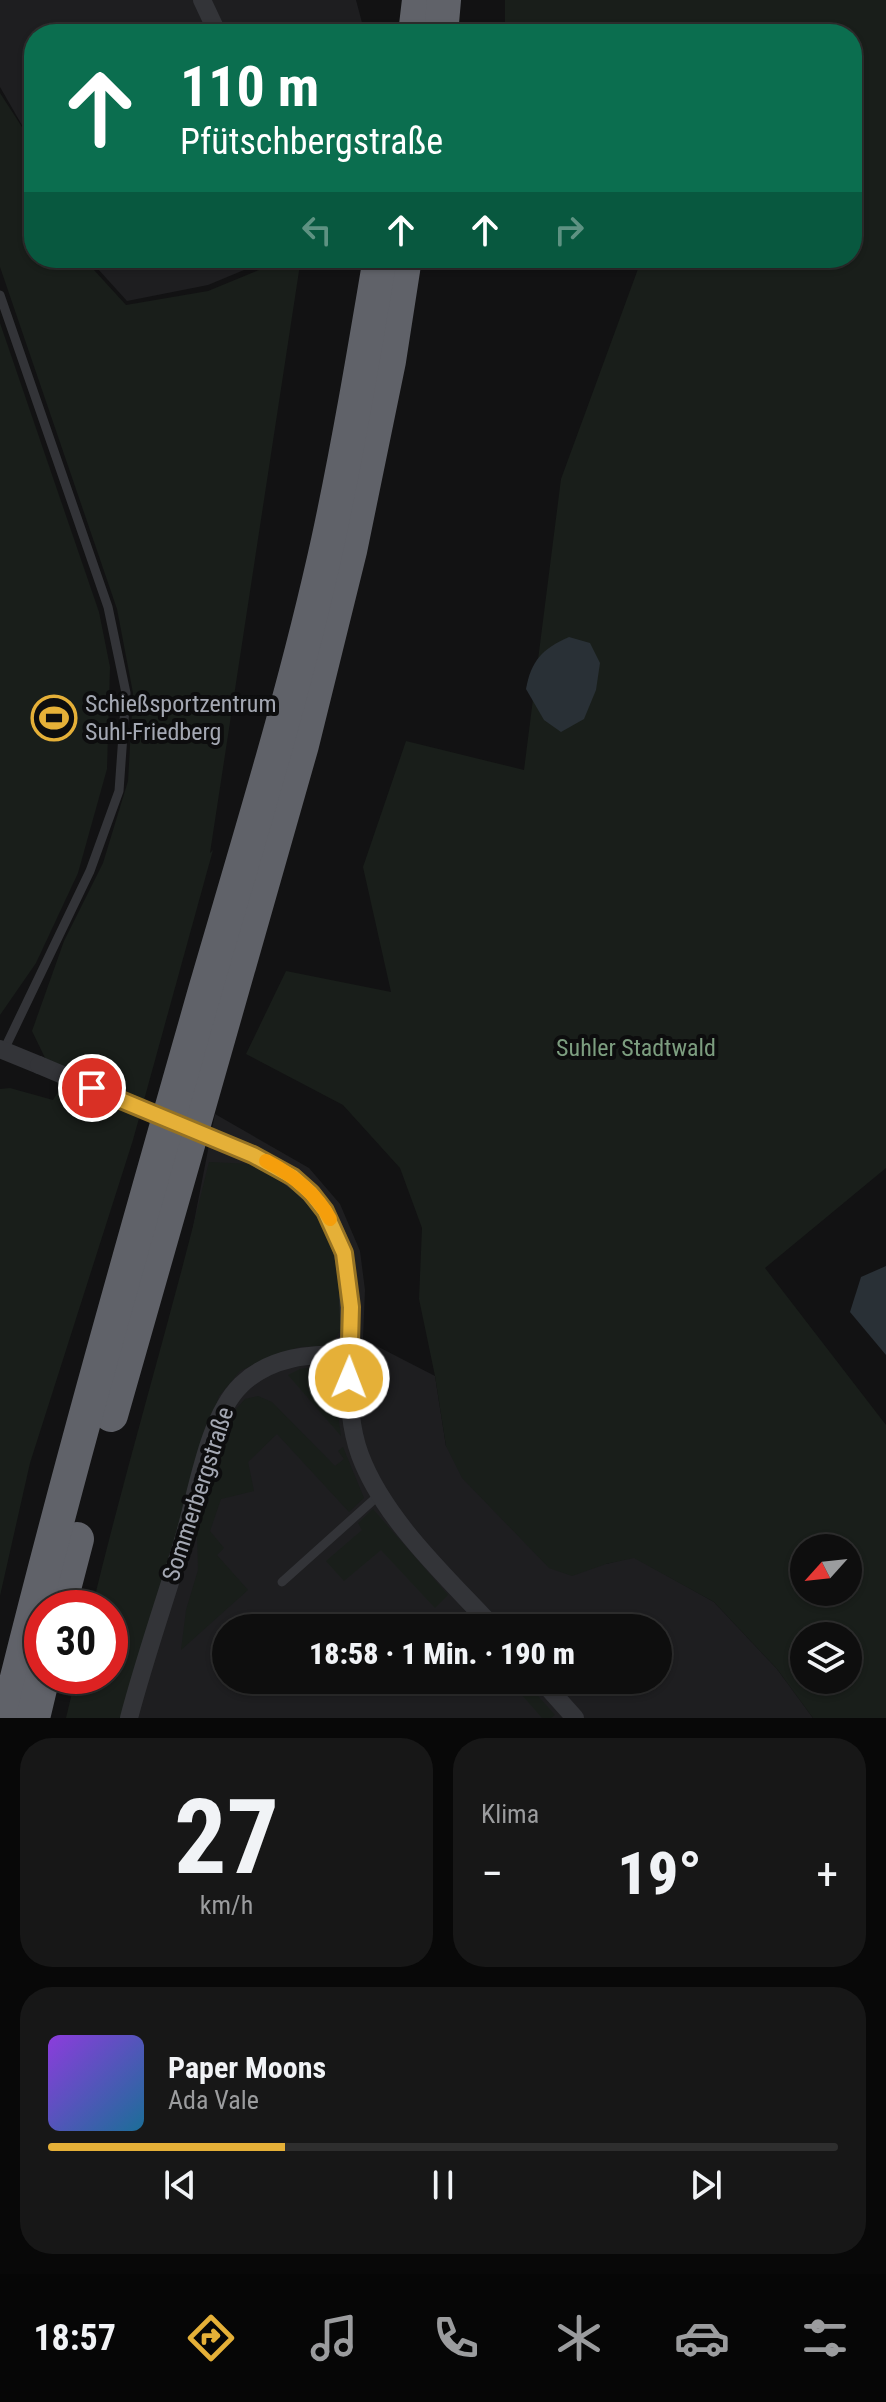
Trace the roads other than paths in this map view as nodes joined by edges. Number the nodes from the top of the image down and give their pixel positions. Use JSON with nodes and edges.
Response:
{"nodes":[{"id":1,"x":202,"y":0,"type":"edge"},
{"id":2,"x":419,"y":0,"type":"edge"},
{"id":3,"x":444,"y":0,"type":"edge"},
{"id":4,"x":213,"y":24,"type":"edge"},
{"id":5,"x":416,"y":24,"type":"edge"},
{"id":6,"x":442,"y":24,"type":"edge"},
{"id":7,"x":378,"y":268,"type":"edge"},
{"id":8,"x":403,"y":268,"type":"edge"},
{"id":9,"x":0,"y":295,"type":"edge"},
{"id":10,"x":2,"y":1049,"type":"edge"},
{"id":11,"x":349,"y":1354,"type":"junction"},
{"id":12,"x":379,"y":1495,"type":"junction"},
{"id":13,"x":282,"y":1582,"type":"dead end"},
{"id":14,"x":64,"y":1590,"type":"edge"},
{"id":15,"x":481,"y":1614,"type":"edge"},
{"id":16,"x":39,"y":1694,"type":"edge"},
{"id":17,"x":554,"y":1694,"type":"edge"},
{"id":18,"x":7,"y":1718,"type":"edge"},
{"id":19,"x":33,"y":1718,"type":"edge"},
{"id":20,"x":129,"y":1718,"type":"edge"},
{"id":21,"x":575,"y":1718,"type":"edge"}],
"edges":[{"from":1,"to":4,"type":"street"},
{"from":2,"to":5,"type":"highway"},
{"from":3,"to":6,"type":"highway"},
{"from":7,"to":18,"type":"highway"},
{"from":8,"to":14,"type":"highway"},
{"from":9,"to":10,"type":"lane"},
{"from":10,"to":11,"type":"street","bridge":true},
{"from":11,"to":12,"type":"street"},
{"from":11,"to":20,"type":"street","name":"Sommerbergstraße"},
{"from":12,"to":13,"type":"lane"},
{"from":12,"to":15,"type":"street"},
{"from":16,"to":19,"type":"highway"},
{"from":17,"to":21,"type":"street"}]}
